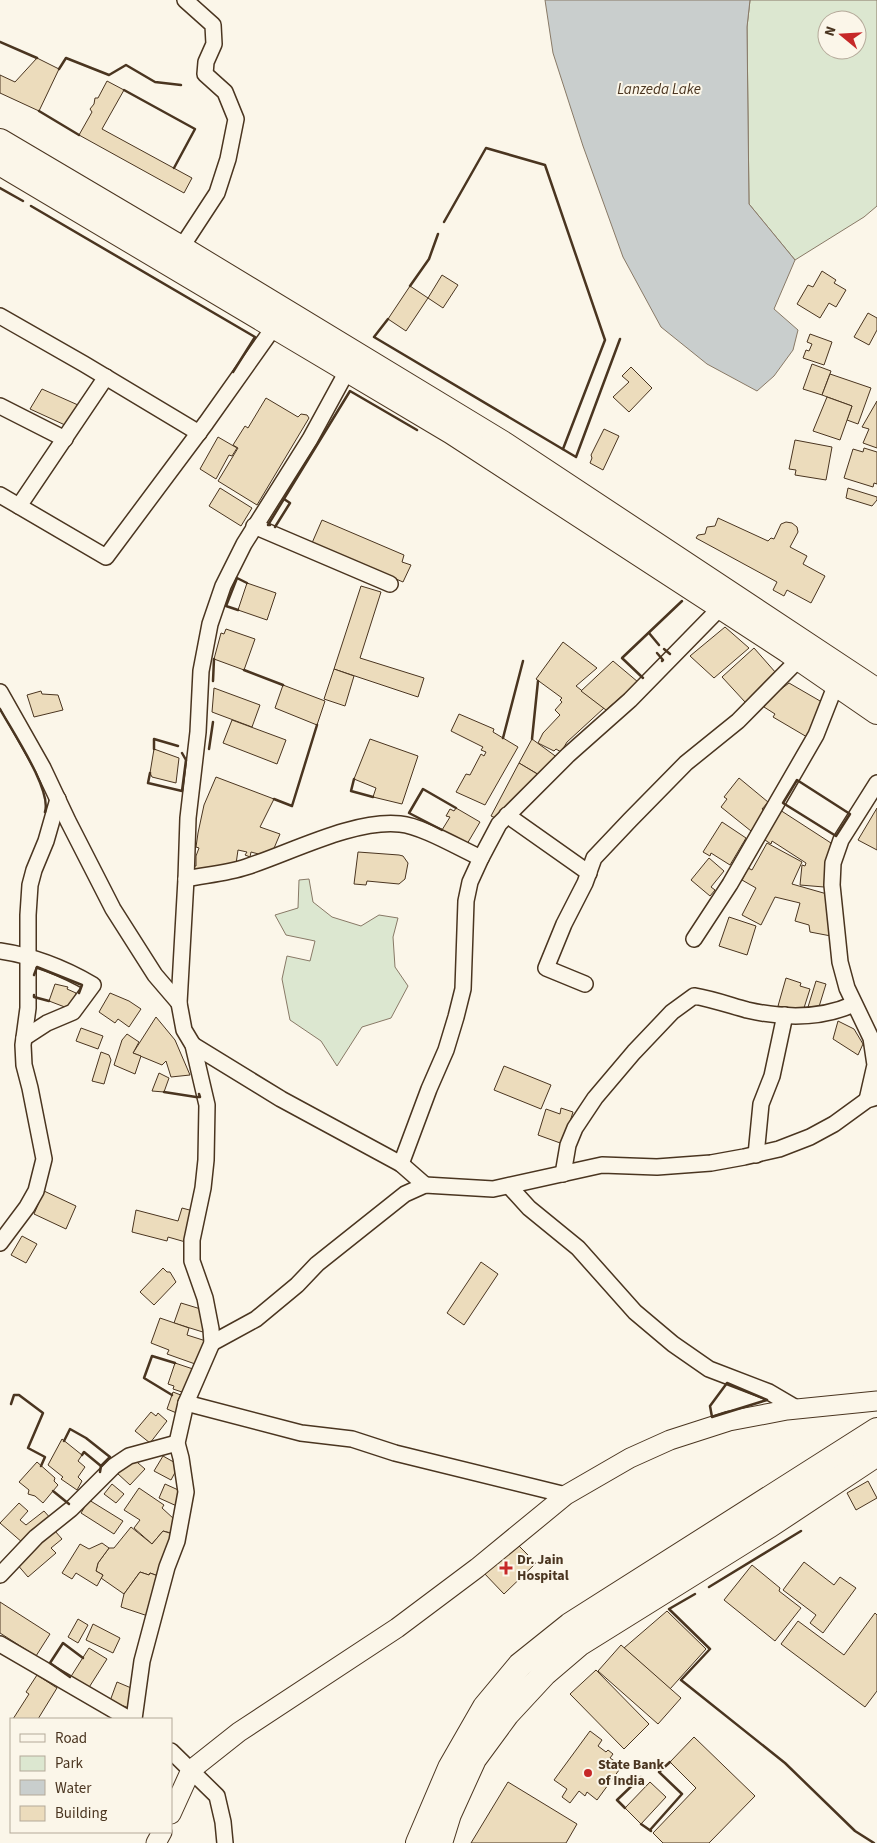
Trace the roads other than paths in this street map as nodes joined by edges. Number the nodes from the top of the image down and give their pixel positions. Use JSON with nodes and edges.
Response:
{"nodes":[{"id":1,"x":185,"y":0,"type":"edge"},
{"id":2,"x":0,"y":141,"type":"edge"},
{"id":3,"x":0,"y":164,"type":"edge"},
{"id":4,"x":181,"y":248,"type":"junction"},
{"id":5,"x":0,"y":316,"type":"edge"},
{"id":6,"x":280,"y":319,"type":"junction"},
{"id":7,"x":352,"y":362,"type":"junction"},
{"id":8,"x":106,"y":378,"type":"junction"},
{"id":9,"x":0,"y":406,"type":"edge"},
{"id":10,"x":198,"y":433,"type":"junction"},
{"id":11,"x":65,"y":438,"type":"junction"},
{"id":12,"x":0,"y":495,"type":"edge"},
{"id":13,"x":19,"y":506,"type":"junction"},
{"id":14,"x":254,"y":526,"type":"junction"},
{"id":15,"x":390,"y":584,"type":"dead end"},
{"id":16,"x":721,"y":607,"type":"junction"},
{"id":17,"x":805,"y":653,"type":"junction"},
{"id":18,"x":836,"y":684,"type":"junction"},
{"id":19,"x":877,"y":691,"type":"edge"},
{"id":20,"x":0,"y":692,"type":"edge"},
{"id":21,"x":877,"y":712,"type":"edge"},
{"id":22,"x":877,"y":783,"type":"edge"},
{"id":23,"x":58,"y":800,"type":"junction"},
{"id":24,"x":507,"y":815,"type":"junction"},
{"id":25,"x":480,"y":858,"type":"junction"},
{"id":26,"x":588,"y":873,"type":"junction"},
{"id":27,"x":186,"y":879,"type":"junction"},
{"id":28,"x":694,"y":939,"type":"dead end"},
{"id":29,"x":0,"y":951,"type":"edge"},
{"id":30,"x":28,"y":956,"type":"junction"},
{"id":31,"x":585,"y":984,"type":"dead end"},
{"id":32,"x":179,"y":1003,"type":"junction"},
{"id":33,"x":854,"y":1004,"type":"junction"},
{"id":34,"x":786,"y":1015,"type":"junction"},
{"id":35,"x":24,"y":1038,"type":"junction"},
{"id":36,"x":193,"y":1045,"type":"junction"},
{"id":37,"x":872,"y":1098,"type":"edge"},
{"id":38,"x":756,"y":1154,"type":"junction"},
{"id":39,"x":401,"y":1164,"type":"junction"},
{"id":40,"x":563,"y":1174,"type":"junction"},
{"id":41,"x":425,"y":1185,"type":"junction"},
{"id":42,"x":509,"y":1186,"type":"junction"},
{"id":43,"x":0,"y":1243,"type":"edge"},
{"id":44,"x":212,"y":1344,"type":"junction"},
{"id":45,"x":877,"y":1401,"type":"edge"},
{"id":46,"x":186,"y":1403,"type":"junction"},
{"id":47,"x":798,"y":1409,"type":"junction"},
{"id":48,"x":877,"y":1430,"type":"edge"},
{"id":49,"x":177,"y":1443,"type":"junction"},
{"id":50,"x":877,"y":1454,"type":"edge"},
{"id":51,"x":566,"y":1496,"type":"junction"},
{"id":52,"x":0,"y":1575,"type":"edge"},
{"id":53,"x":0,"y":1644,"type":"edge"},
{"id":54,"x":127,"y":1718,"type":"edge"},
{"id":55,"x":134,"y":1718,"type":"edge"},
{"id":56,"x":172,"y":1753,"type":"edge"},
{"id":57,"x":191,"y":1770,"type":"junction"},
{"id":58,"x":172,"y":1812,"type":"edge"},
{"id":59,"x":225,"y":1843,"type":"edge"},
{"id":60,"x":418,"y":1843,"type":"edge"},
{"id":61,"x":440,"y":1843,"type":"edge"}],
"edges":[{"from":1,"to":4,"type":"street"},
{"from":2,"to":4,"type":"highway"},
{"from":3,"to":6,"type":"highway"},
{"from":4,"to":6,"type":"highway"},
{"from":5,"to":8,"type":"street"},
{"from":6,"to":7,"type":"highway"},
{"from":6,"to":10,"type":"street"},
{"from":7,"to":14,"type":"street"},
{"from":7,"to":16,"type":"highway"},
{"from":7,"to":17,"type":"highway"},
{"from":8,"to":10,"type":"street"},
{"from":8,"to":11,"type":"street"},
{"from":9,"to":11,"type":"street"},
{"from":10,"to":13,"type":"street"},
{"from":11,"to":13,"type":"street"},
{"from":12,"to":13,"type":"street"},
{"from":14,"to":15,"type":"street"},
{"from":14,"to":27,"type":"street"},
{"from":16,"to":17,"type":"highway"},
{"from":16,"to":24,"type":"street"},
{"from":17,"to":18,"type":"highway"},
{"from":17,"to":19,"type":"highway"},
{"from":17,"to":26,"type":"street"},
{"from":18,"to":21,"type":"highway"},
{"from":18,"to":28,"type":"street"},
{"from":20,"to":23,"type":"street"},
{"from":22,"to":33,"type":"street"},
{"from":23,"to":30,"type":"street"},
{"from":23,"to":32,"type":"street"},
{"from":24,"to":25,"type":"street"},
{"from":24,"to":26,"type":"street"},
{"from":25,"to":27,"type":"street"},
{"from":25,"to":39,"type":"street"},
{"from":26,"to":31,"type":"street"},
{"from":27,"to":32,"type":"street"},
{"from":29,"to":30,"type":"street"},
{"from":30,"to":35,"type":"street"},
{"from":30,"to":35,"type":"street"},
{"from":32,"to":36,"type":"street"},
{"from":33,"to":34,"type":"street"},
{"from":33,"to":37,"type":"street"},
{"from":34,"to":38,"type":"street"},
{"from":34,"to":40,"type":"street"},
{"from":35,"to":43,"type":"street"},
{"from":36,"to":39,"type":"street"},
{"from":36,"to":44,"type":"street"},
{"from":37,"to":38,"type":"street"},
{"from":38,"to":40,"type":"street"},
{"from":39,"to":41,"type":"street"},
{"from":40,"to":42,"type":"street"},
{"from":41,"to":42,"type":"street"},
{"from":41,"to":44,"type":"street"},
{"from":42,"to":47,"type":"street"},
{"from":44,"to":46,"type":"street"},
{"from":45,"to":47,"type":"street"},
{"from":46,"to":49,"type":"street"},
{"from":46,"to":51,"type":"street"},
{"from":47,"to":51,"type":"street"},
{"from":48,"to":60,"type":"highway"},
{"from":49,"to":52,"type":"street"},
{"from":49,"to":55,"type":"street"},
{"from":50,"to":61,"type":"highway"},
{"from":51,"to":57,"type":"street"},
{"from":53,"to":54,"type":"street"},
{"from":56,"to":57,"type":"street"},
{"from":57,"to":58,"type":"street"},
{"from":57,"to":59,"type":"street"}]}
